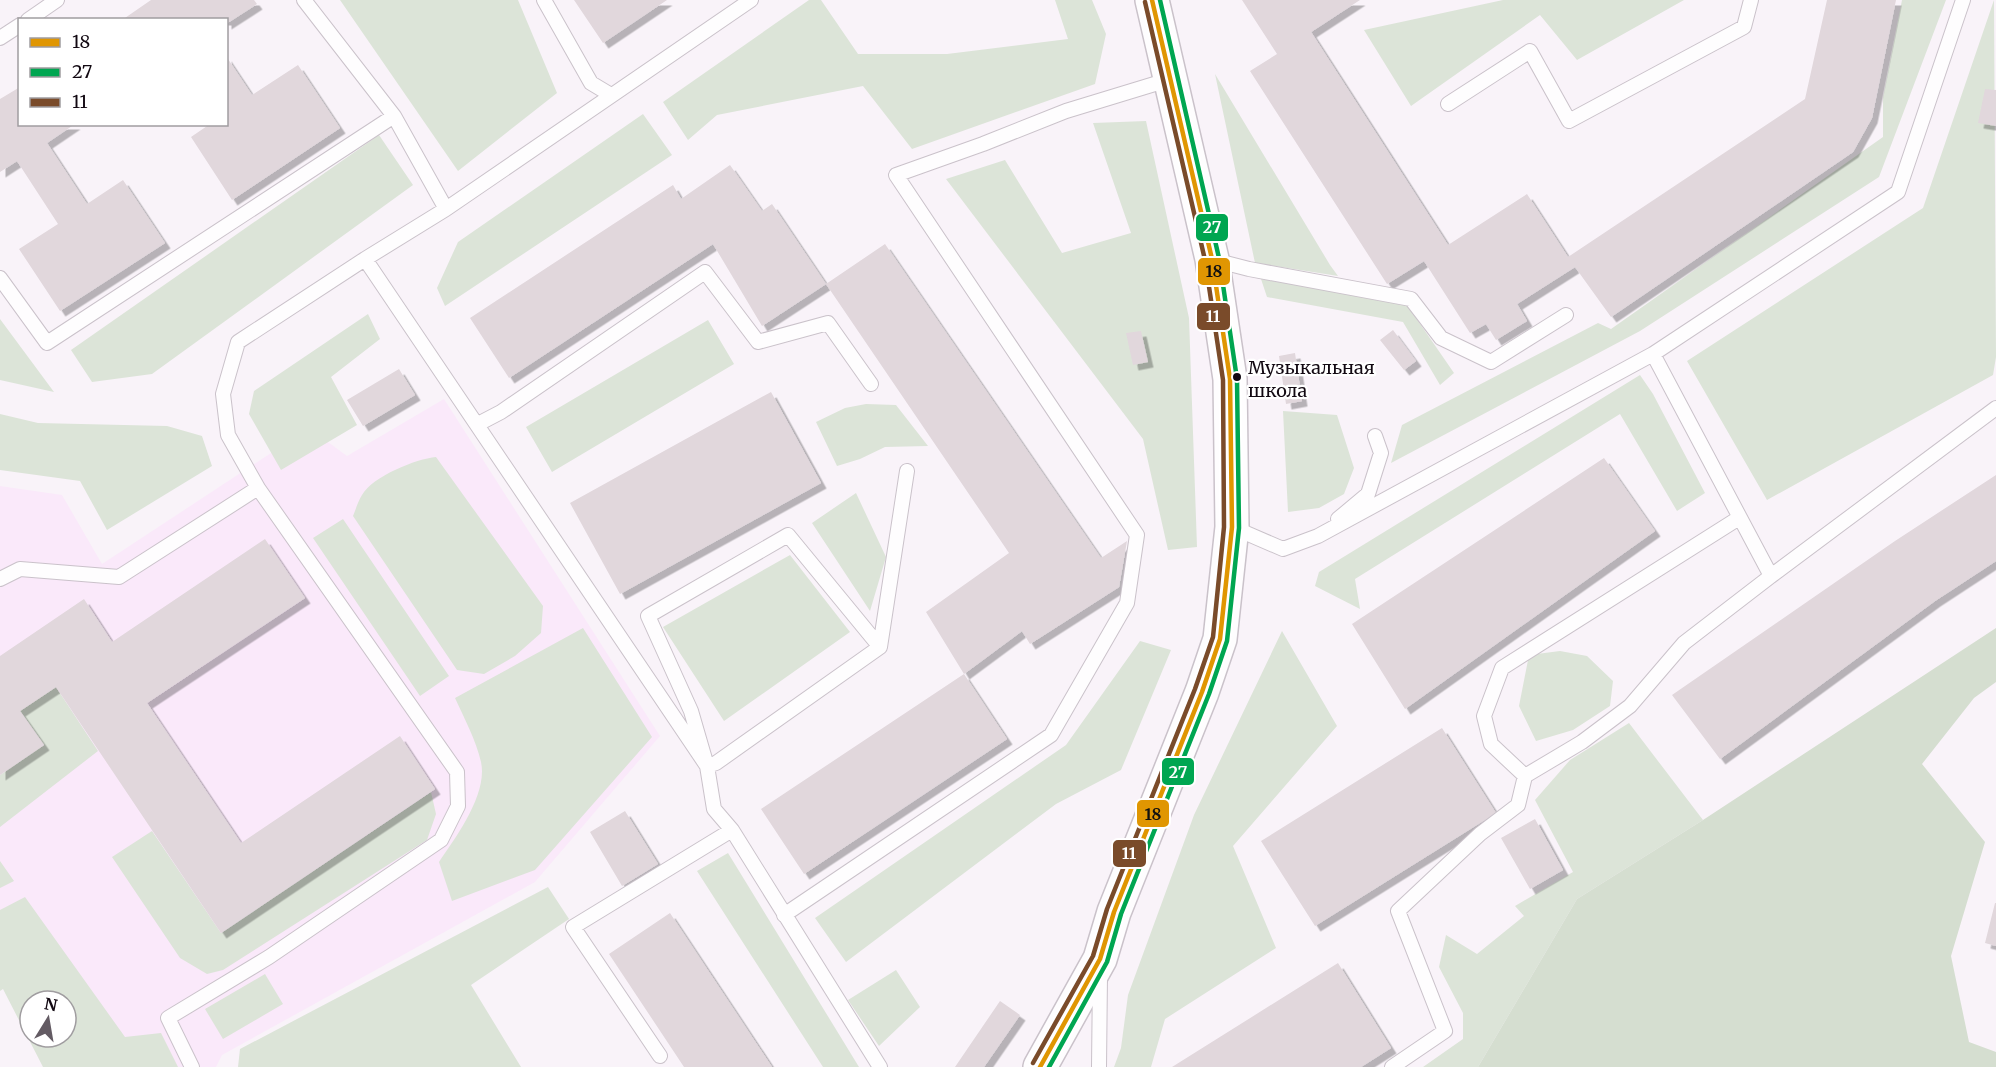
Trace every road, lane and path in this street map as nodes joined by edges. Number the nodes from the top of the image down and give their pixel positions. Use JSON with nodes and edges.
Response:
{"nodes":[{"id":1,"x":57,"y":0,"type":"edge"},
{"id":2,"x":304,"y":0,"type":"edge"},
{"id":3,"x":544,"y":0,"type":"edge"},
{"id":4,"x":751,"y":0,"type":"edge"},
{"id":5,"x":1152,"y":0,"type":"edge"},
{"id":6,"x":1751,"y":0,"type":"edge"},
{"id":7,"x":1963,"y":0,"type":"edge"},
{"id":8,"x":30,"y":18,"type":"edge"},
{"id":9,"x":18,"y":26,"type":"edge"},
{"id":10,"x":0,"y":38,"type":"edge"},
{"id":11,"x":1171,"y":80,"type":"junction"},
{"id":12,"x":611,"y":95,"type":"junction"},
{"id":13,"x":1448,"y":104,"type":"dead end"},
{"id":14,"x":394,"y":116,"type":"junction"},
{"id":15,"x":446,"y":209,"type":"junction"},
{"id":16,"x":365,"y":259,"type":"junction"},
{"id":17,"x":1212,"y":260,"type":"junction"},
{"id":18,"x":0,"y":278,"type":"edge"},
{"id":19,"x":1566,"y":315,"type":"dead end"},
{"id":20,"x":1653,"y":354,"type":"junction"},
{"id":21,"x":871,"y":384,"type":"dead end"},
{"id":22,"x":1996,"y":408,"type":"edge"},
{"id":23,"x":478,"y":424,"type":"junction"},
{"id":24,"x":1375,"y":436,"type":"dead end"},
{"id":25,"x":907,"y":471,"type":"dead end"},
{"id":26,"x":258,"y":488,"type":"junction"},
{"id":27,"x":1738,"y":518,"type":"junction"},
{"id":28,"x":1232,"y":527,"type":"junction"},
{"id":29,"x":1318,"y":536,"type":"junction"},
{"id":30,"x":1771,"y":576,"type":"junction"},
{"id":31,"x":0,"y":579,"type":"edge"},
{"id":32,"x":880,"y":647,"type":"junction"},
{"id":33,"x":707,"y":766,"type":"junction"},
{"id":34,"x":1525,"y":776,"type":"junction"},
{"id":35,"x":732,"y":830,"type":"junction"},
{"id":36,"x":784,"y":915,"type":"junction"},
{"id":37,"x":1100,"y":959,"type":"junction"},
{"id":38,"x":660,"y":1056,"type":"dead end"},
{"id":39,"x":192,"y":1067,"type":"edge"},
{"id":40,"x":880,"y":1067,"type":"edge"},
{"id":41,"x":1040,"y":1067,"type":"edge"},
{"id":42,"x":1099,"y":1067,"type":"edge"},
{"id":43,"x":1392,"y":1067,"type":"edge"}],
"edges":[{"from":1,"to":8,"type":"lane"},
{"from":2,"to":14,"type":"lane"},
{"from":3,"to":12,"type":"lane"},
{"from":4,"to":12,"type":"lane"},
{"from":5,"to":11,"type":"street"},
{"from":6,"to":13,"type":"lane"},
{"from":7,"to":20,"type":"lane"},
{"from":9,"to":10,"type":"lane"},
{"from":11,"to":17,"type":"street"},
{"from":11,"to":36,"type":"lane"},
{"from":12,"to":15,"type":"lane"},
{"from":14,"to":15,"type":"lane"},
{"from":14,"to":18,"type":"lane"},
{"from":15,"to":16,"type":"lane"},
{"from":16,"to":23,"type":"lane"},
{"from":16,"to":26,"type":"lane"},
{"from":17,"to":19,"type":"lane"},
{"from":17,"to":28,"type":"street"},
{"from":20,"to":27,"type":"lane"},
{"from":20,"to":29,"type":"lane"},
{"from":21,"to":23,"type":"lane"},
{"from":22,"to":30,"type":"lane"},
{"from":23,"to":33,"type":"lane"},
{"from":24,"to":29,"type":"lane"},
{"from":25,"to":32,"type":"lane"},
{"from":26,"to":31,"type":"lane"},
{"from":26,"to":39,"type":"lane"},
{"from":27,"to":30,"type":"lane"},
{"from":27,"to":34,"type":"lane"},
{"from":28,"to":29,"type":"lane"},
{"from":28,"to":37,"type":"street"},
{"from":30,"to":34,"type":"lane"},
{"from":32,"to":33,"type":"lane"},
{"from":32,"to":33,"type":"lane"},
{"from":33,"to":35,"type":"lane"},
{"from":34,"to":43,"type":"lane"},
{"from":35,"to":36,"type":"lane"},
{"from":35,"to":38,"type":"lane"},
{"from":36,"to":40,"type":"lane"},
{"from":37,"to":41,"type":"street"},
{"from":37,"to":42,"type":"lane"}]}
